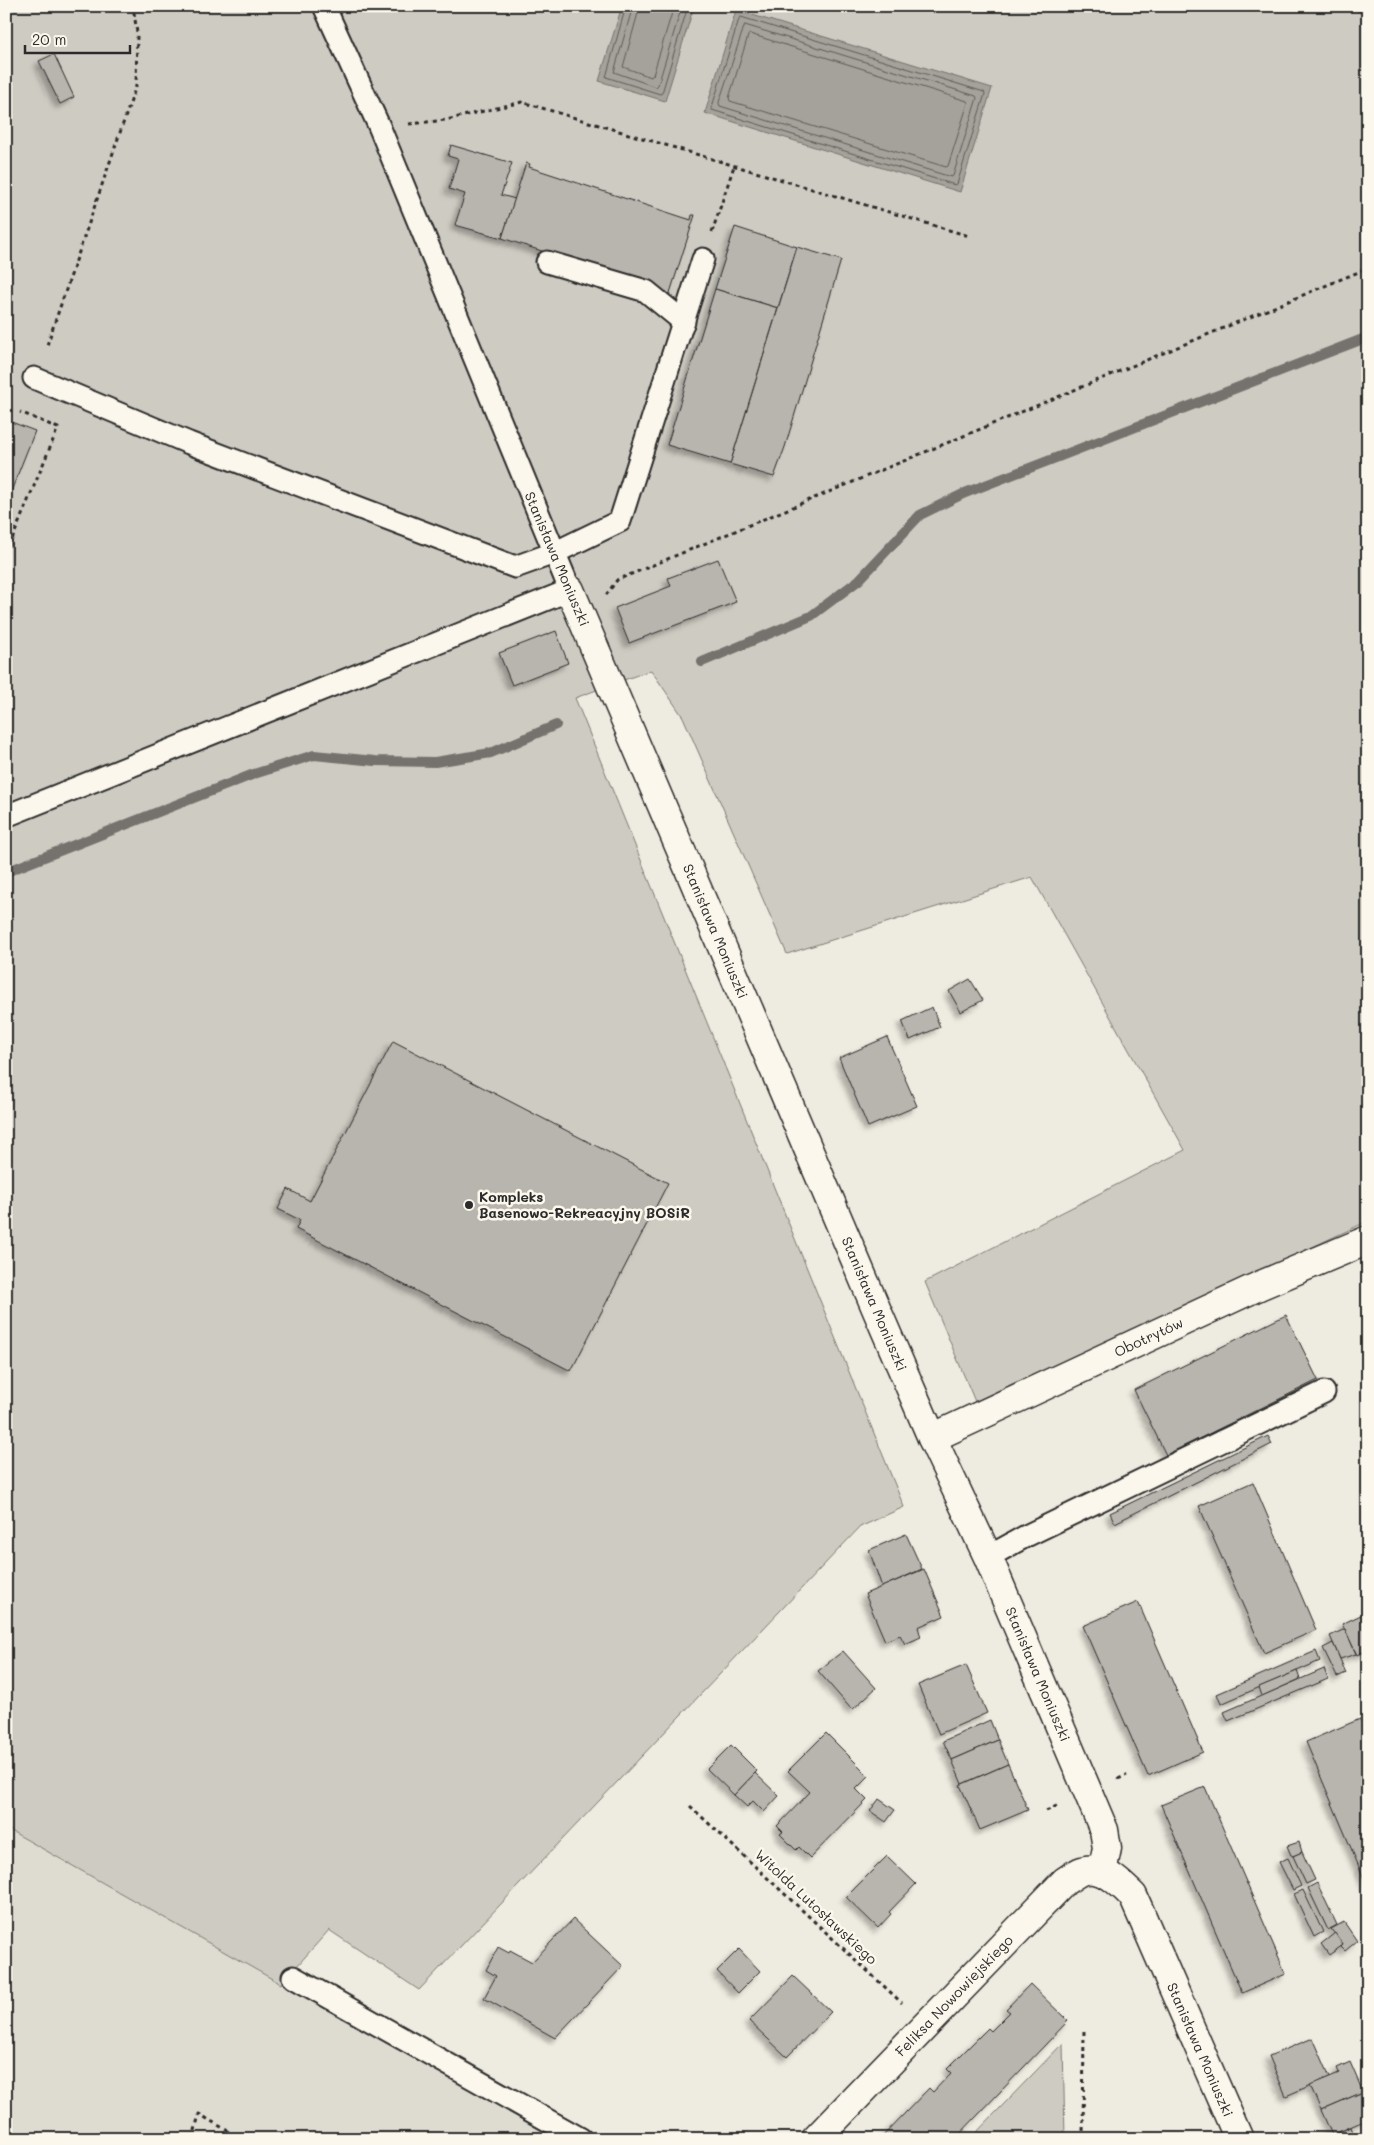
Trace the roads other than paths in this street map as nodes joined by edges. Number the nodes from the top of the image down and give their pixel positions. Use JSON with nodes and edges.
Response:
{"nodes":[{"id":1,"x":324,"y":6,"type":"edge"},
{"id":2,"x":703,"y":259,"type":"road end"},
{"id":3,"x":547,"y":262,"type":"dead end"},
{"id":4,"x":684,"y":322,"type":"junction"},
{"id":5,"x":34,"y":378,"type":"dead end"},
{"id":6,"x":554,"y":553,"type":"junction"},
{"id":7,"x":570,"y":590,"type":"junction"},
{"id":8,"x":6,"y":816,"type":"edge"},
{"id":9,"x":1368,"y":1240,"type":"edge"},
{"id":10,"x":1324,"y":1392,"type":"dead end"},
{"id":11,"x":932,"y":1438,"type":"junction"},
{"id":12,"x":988,"y":1557,"type":"junction"},
{"id":13,"x":1102,"y":1872,"type":"junction"},
{"id":14,"x":293,"y":1976,"type":"dead end"},
{"id":15,"x":581,"y":2139,"type":"edge"},
{"id":16,"x":816,"y":2139,"type":"edge"},
{"id":17,"x":1239,"y":2139,"type":"edge"}],
"edges":[{"from":1,"to":6,"type":"lane","name":"Stanisława Moniuszki"},
{"from":2,"to":4,"type":"lane"},
{"from":3,"to":4,"type":"lane"},
{"from":4,"to":6,"type":"lane"},
{"from":5,"to":6,"type":"lane"},
{"from":6,"to":7,"type":"lane","name":"Stanisława Moniuszki"},
{"from":7,"to":8,"type":"lane"},
{"from":7,"to":11,"type":"street","name":"Stanisława Moniuszki"},
{"from":9,"to":11,"type":"street","name":"Obotrytów"},
{"from":10,"to":12,"type":"lane"},
{"from":11,"to":12,"type":"street","name":"Stanisława Moniuszki"},
{"from":12,"to":13,"type":"street","name":"Stanisława Moniuszki"},
{"from":13,"to":16,"type":"street","name":"Feliksa Nowowiejskiego"},
{"from":13,"to":17,"type":"street","name":"Stanisława Moniuszki"},
{"from":14,"to":15,"type":"lane"}]}
